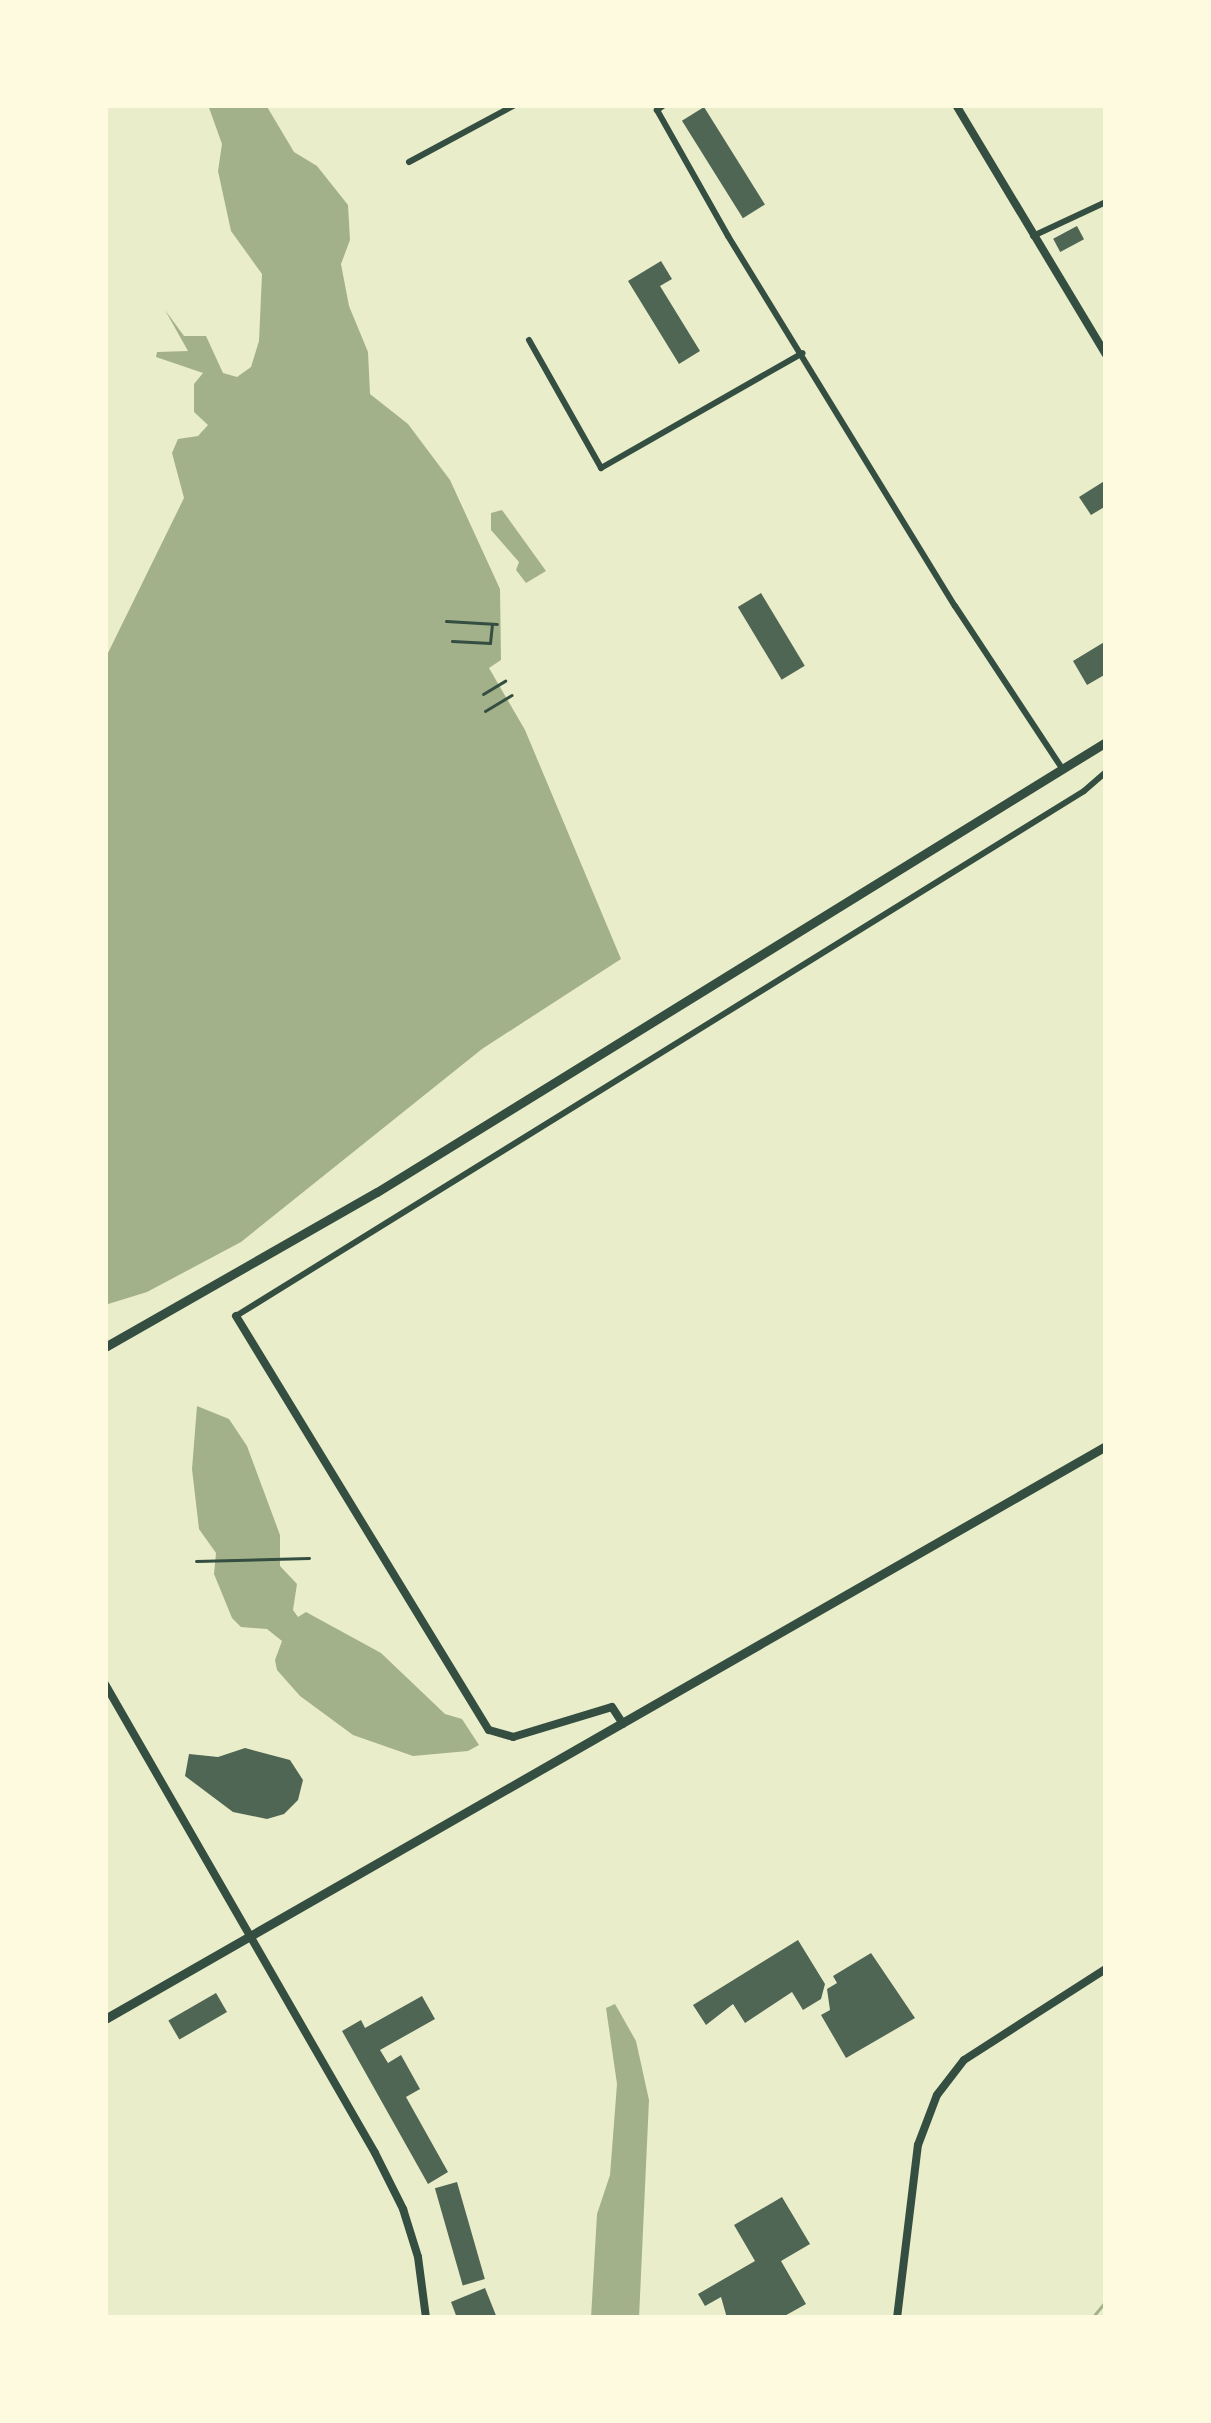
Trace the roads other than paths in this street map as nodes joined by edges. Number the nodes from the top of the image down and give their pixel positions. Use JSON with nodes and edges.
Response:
{"nodes":[{"id":1,"x":515,"y":105,"type":"edge"},
{"id":2,"x":664,"y":105,"type":"edge"},
{"id":3,"x":956,"y":105,"type":"edge"},
{"id":4,"x":409,"y":162,"type":"dead end"},
{"id":5,"x":1106,"y":202,"type":"edge"},
{"id":6,"x":1033,"y":236,"type":"junction"},
{"id":7,"x":530,"y":340,"type":"dead end"},
{"id":8,"x":803,"y":353,"type":"junction"},
{"id":9,"x":1106,"y":355,"type":"edge"},
{"id":10,"x":1106,"y":742,"type":"edge"},
{"id":11,"x":1062,"y":768,"type":"junction"},
{"id":12,"x":1106,"y":772,"type":"edge"},
{"id":13,"x":236,"y":1316,"type":"joint"},
{"id":14,"x":105,"y":1347,"type":"edge"},
{"id":15,"x":1106,"y":1446,"type":"edge"},
{"id":16,"x":105,"y":1684,"type":"edge"},
{"id":17,"x":623,"y":1724,"type":"junction"},
{"id":18,"x":251,"y":1938,"type":"junction"},
{"id":19,"x":1106,"y":1969,"type":"edge"},
{"id":20,"x":105,"y":2020,"type":"edge"},
{"id":21,"x":426,"y":2318,"type":"edge"},
{"id":22,"x":897,"y":2318,"type":"edge"}],
"edges":[{"from":1,"to":4,"type":"street"},
{"from":2,"to":8,"type":"street"},
{"from":3,"to":6,"type":"street"},
{"from":5,"to":6,"type":"street"},
{"from":6,"to":9,"type":"street"},
{"from":7,"to":8,"type":"street"},
{"from":8,"to":11,"type":"street"},
{"from":10,"to":11,"type":"main road"},
{"from":11,"to":14,"type":"main road"},
{"from":12,"to":13,"type":"street"},
{"from":13,"to":17,"type":"street"},
{"from":15,"to":17,"type":"main road"},
{"from":16,"to":18,"type":"street"},
{"from":17,"to":18,"type":"main road"},
{"from":18,"to":20,"type":"main road"},
{"from":18,"to":21,"type":"street"},
{"from":19,"to":22,"type":"street"}]}
